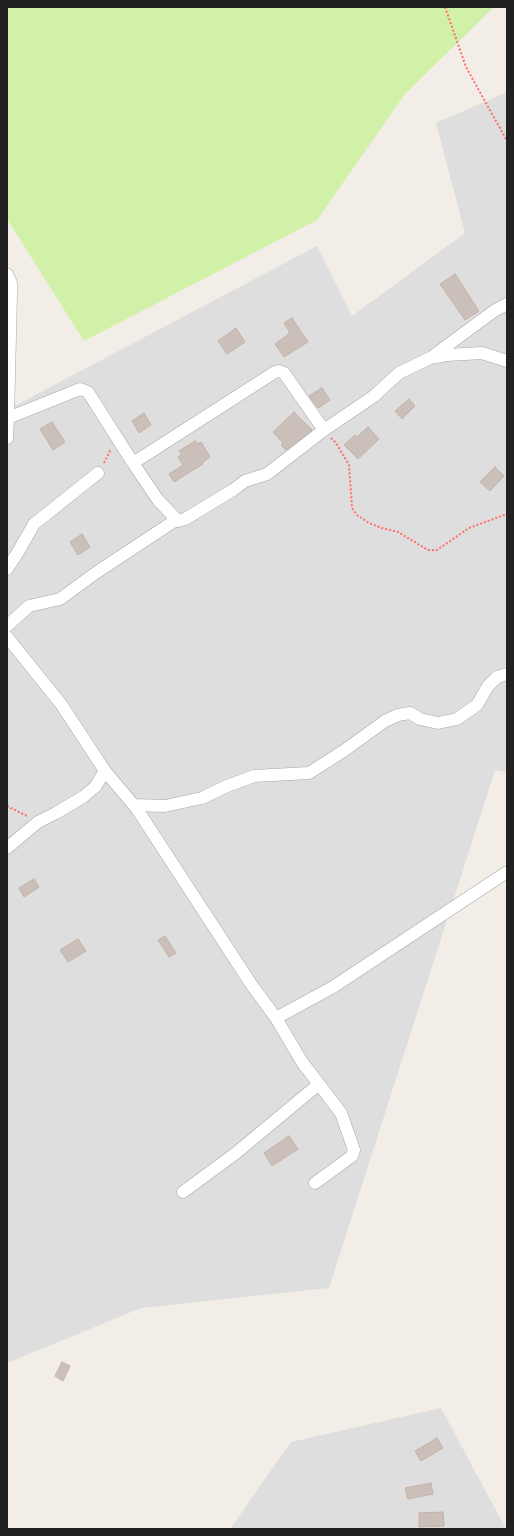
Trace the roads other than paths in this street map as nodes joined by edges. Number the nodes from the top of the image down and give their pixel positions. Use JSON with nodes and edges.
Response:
{"nodes":[{"id":1,"x":7,"y":274,"type":"edge"},
{"id":2,"x":507,"y":304,"type":"edge"},
{"id":3,"x":430,"y":358,"type":"junction"},
{"id":4,"x":507,"y":361,"type":"edge"},
{"id":5,"x":8,"y":418,"type":"junction"},
{"id":6,"x":324,"y":430,"type":"junction"},
{"id":7,"x":7,"y":438,"type":"edge"},
{"id":8,"x":133,"y":463,"type":"junction"},
{"id":9,"x":98,"y":473,"type":"road end"},
{"id":10,"x":176,"y":520,"type":"junction"},
{"id":11,"x":7,"y":569,"type":"edge"},
{"id":12,"x":7,"y":626,"type":"edge"},
{"id":13,"x":7,"y":637,"type":"edge"},
{"id":14,"x":507,"y":674,"type":"edge"},
{"id":15,"x":105,"y":771,"type":"junction"},
{"id":16,"x":134,"y":805,"type":"junction"},
{"id":17,"x":7,"y":848,"type":"edge"},
{"id":18,"x":507,"y":872,"type":"edge"},
{"id":19,"x":276,"y":1018,"type":"junction"},
{"id":20,"x":319,"y":1084,"type":"junction"},
{"id":21,"x":314,"y":1184,"type":"dead end"},
{"id":22,"x":183,"y":1192,"type":"dead end"}],
"edges":[{"from":1,"to":5,"type":"street"},
{"from":2,"to":3,"type":"street"},
{"from":3,"to":4,"type":"street"},
{"from":3,"to":6,"type":"street"},
{"from":5,"to":7,"type":"street"},
{"from":5,"to":8,"type":"street"},
{"from":6,"to":8,"type":"street"},
{"from":6,"to":10,"type":"street"},
{"from":8,"to":10,"type":"street"},
{"from":9,"to":11,"type":"street"},
{"from":10,"to":12,"type":"street"},
{"from":13,"to":15,"type":"street"},
{"from":14,"to":16,"type":"street"},
{"from":15,"to":16,"type":"street"},
{"from":15,"to":17,"type":"street"},
{"from":16,"to":19,"type":"street"},
{"from":18,"to":19,"type":"street"},
{"from":19,"to":20,"type":"street"},
{"from":20,"to":21,"type":"street"},
{"from":20,"to":22,"type":"street"}]}
